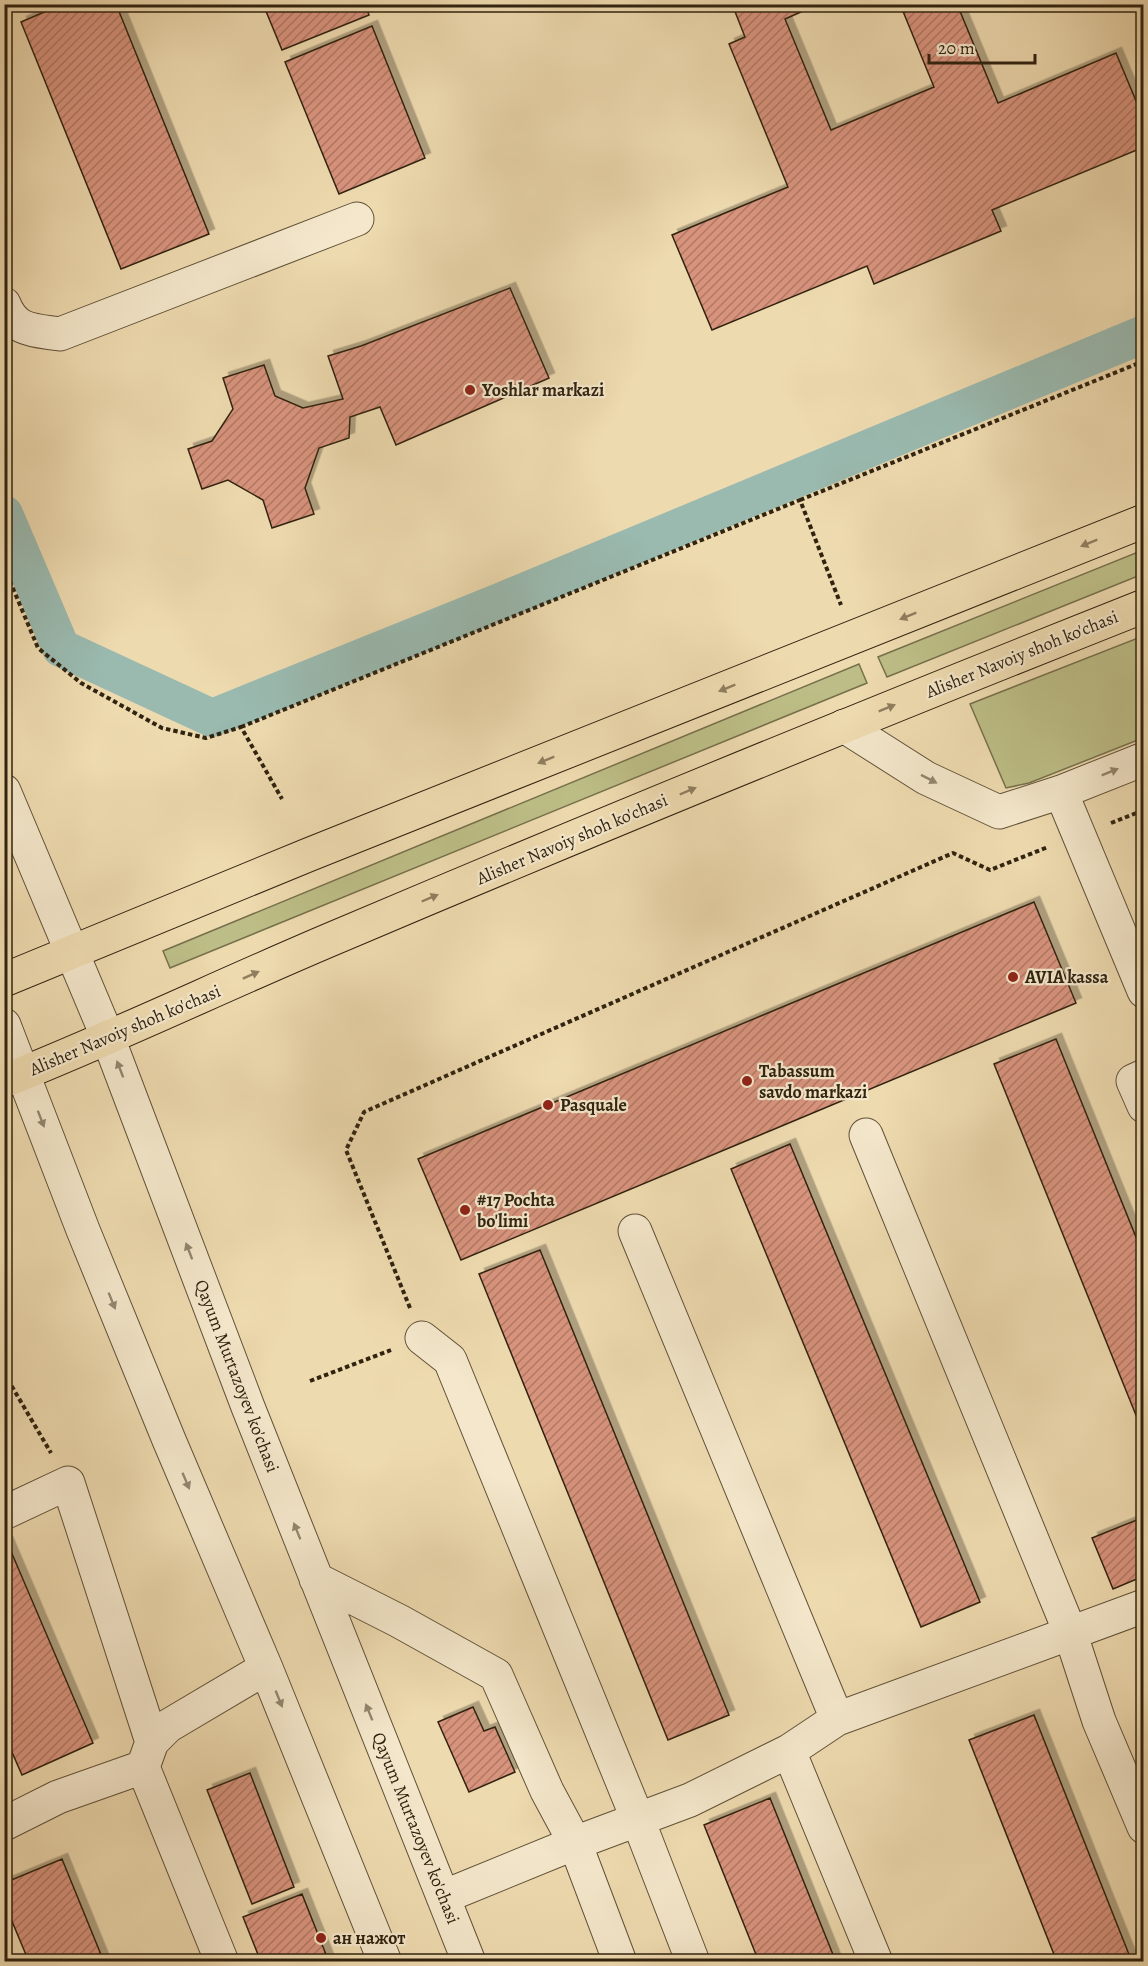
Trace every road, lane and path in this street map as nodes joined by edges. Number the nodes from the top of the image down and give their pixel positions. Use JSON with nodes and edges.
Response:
{"nodes":[{"id":1,"x":357,"y":219,"type":"dead end"},
{"id":2,"x":4,"y":304,"type":"edge"},
{"id":3,"x":1143,"y":361,"type":"edge"},
{"id":4,"x":800,"y":500,"type":"junction"},
{"id":5,"x":1143,"y":521,"type":"edge"},
{"id":6,"x":4,"y":567,"type":"edge"},
{"id":7,"x":841,"y":605,"type":"dead end"},
{"id":8,"x":1143,"y":606,"type":"edge"},
{"id":9,"x":844,"y":726,"type":"junction"},
{"id":10,"x":241,"y":727,"type":"junction"},
{"id":11,"x":1143,"y":759,"type":"edge"},
{"id":12,"x":4,"y":791,"type":"edge"},
{"id":13,"x":1061,"y":792,"type":"junction"},
{"id":14,"x":282,"y":799,"type":"dead end"},
{"id":15,"x":953,"y":853,"type":"dead end"},
{"id":16,"x":72,"y":951,"type":"junction"},
{"id":17,"x":4,"y":980,"type":"edge"},
{"id":18,"x":1143,"y":991,"type":"edge"},
{"id":19,"x":4,"y":1025,"type":"edge"},
{"id":20,"x":108,"y":1038,"type":"junction"},
{"id":21,"x":1143,"y":1076,"type":"edge"},
{"id":22,"x":14,"y":1078,"type":"edge"},
{"id":23,"x":1143,"y":1106,"type":"edge"},
{"id":24,"x":866,"y":1135,"type":"dead end"},
{"id":25,"x":635,"y":1231,"type":"dead end"},
{"id":26,"x":422,"y":1338,"type":"junction"},
{"id":27,"x":4,"y":1373,"type":"edge"},
{"id":28,"x":310,"y":1380,"type":"dead end"},
{"id":29,"x":68,"y":1483,"type":"junction"},
{"id":30,"x":4,"y":1513,"type":"edge"},
{"id":31,"x":316,"y":1579,"type":"junction"},
{"id":32,"x":1143,"y":1606,"type":"edge"},
{"id":33,"x":1070,"y":1632,"type":"junction"},
{"id":34,"x":266,"y":1668,"type":"junction"},
{"id":35,"x":837,"y":1719,"type":"junction"},
{"id":36,"x":789,"y":1751,"type":"junction"},
{"id":37,"x":148,"y":1754,"type":"junction"},
{"id":38,"x":638,"y":1820,"type":"junction"},
{"id":39,"x":4,"y":1824,"type":"edge"},
{"id":40,"x":1143,"y":1827,"type":"edge"},
{"id":41,"x":575,"y":1843,"type":"junction"},
{"id":42,"x":443,"y":1897,"type":"junction"},
{"id":43,"x":222,"y":1962,"type":"edge"},
{"id":44,"x":385,"y":1962,"type":"edge"},
{"id":45,"x":469,"y":1962,"type":"edge"},
{"id":46,"x":620,"y":1962,"type":"edge"},
{"id":47,"x":693,"y":1962,"type":"edge"},
{"id":48,"x":876,"y":1962,"type":"edge"}],
"edges":[{"from":1,"to":2,"type":"street"},
{"from":3,"to":4,"type":"path"},
{"from":4,"to":7,"type":"path"},
{"from":4,"to":10,"type":"path"},
{"from":5,"to":16,"type":"main road","one_way":true},
{"from":6,"to":10,"type":"path"},
{"from":9,"to":8,"type":"main road","name":"Alisher Navoiy shoh ko'chasi","one_way":true},
{"from":9,"to":13,"type":"street","one_way":true},
{"from":20,"to":9,"type":"main road","name":"Alisher Navoiy shoh ko'chasi","one_way":true},
{"from":10,"to":14,"type":"path"},
{"from":13,"to":11,"type":"street","one_way":true},
{"from":12,"to":16,"type":"street","name":"Qayum Murtazoyev ko'chasi"},
{"from":13,"to":18,"type":"street"},
{"from":15,"to":26,"type":"path"},
{"from":16,"to":17,"type":"main road"},
{"from":16,"to":20,"type":"street","name":"Qayum Murtazoyev ko'chasi"},
{"from":19,"to":22,"type":"street"},
{"from":20,"to":22,"type":"main road","name":"Alisher Navoiy shoh ko'chasi"},
{"from":31,"to":20,"type":"street","name":"Qayum Murtazoyev ko'chasi","one_way":true},
{"from":21,"to":23,"type":"street"},
{"from":22,"to":34,"type":"street","one_way":true},
{"from":24,"to":33,"type":"street"},
{"from":25,"to":35,"type":"street"},
{"from":26,"to":28,"type":"path"},
{"from":26,"to":38,"type":"street"},
{"from":27,"to":29,"type":"path"},
{"from":29,"to":30,"type":"street"},
{"from":29,"to":37,"type":"street"},
{"from":31,"to":41,"type":"street"},
{"from":42,"to":31,"type":"street","name":"Qayum Murtazoyev ko'chasi","one_way":true},
{"from":32,"to":33,"type":"street"},
{"from":33,"to":35,"type":"street"},
{"from":33,"to":40,"type":"street"},
{"from":34,"to":37,"type":"street"},
{"from":34,"to":44,"type":"street","one_way":true},
{"from":35,"to":36,"type":"street"},
{"from":36,"to":38,"type":"street"},
{"from":36,"to":48,"type":"street"},
{"from":37,"to":39,"type":"street"},
{"from":37,"to":43,"type":"street"},
{"from":38,"to":41,"type":"street"},
{"from":38,"to":47,"type":"street"},
{"from":41,"to":42,"type":"street"},
{"from":41,"to":46,"type":"street"},
{"from":42,"to":45,"type":"street","name":"Qayum Murtazoyev ko'chasi"}]}
